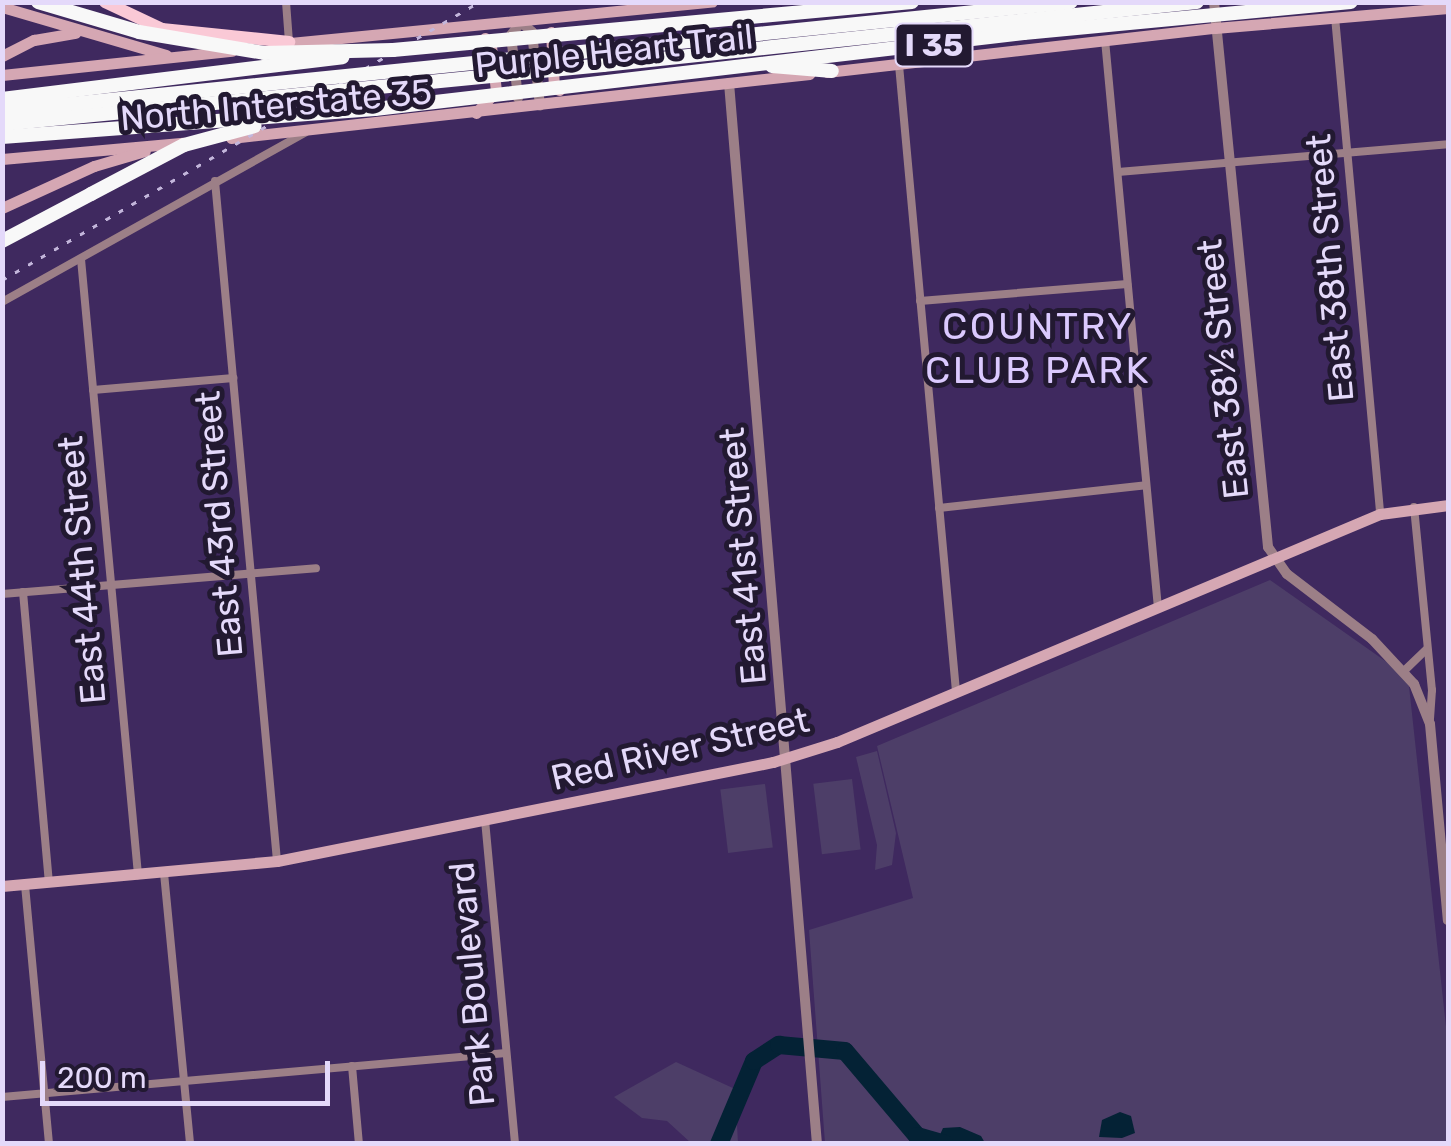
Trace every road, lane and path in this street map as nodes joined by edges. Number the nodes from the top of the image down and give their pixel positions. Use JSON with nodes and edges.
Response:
{"nodes":[{"id":1,"x":38,"y":2,"type":"edge"},
{"id":2,"x":77,"y":2,"type":"edge"},
{"id":3,"x":104,"y":2,"type":"edge"},
{"id":4,"x":140,"y":2,"type":"edge"},
{"id":5,"x":286,"y":2,"type":"edge"},
{"id":6,"x":712,"y":2,"type":"edge"},
{"id":7,"x":912,"y":2,"type":"edge"},
{"id":8,"x":1071,"y":2,"type":"edge"},
{"id":9,"x":1197,"y":2,"type":"edge"},
{"id":10,"x":1214,"y":2,"type":"edge"},
{"id":11,"x":1351,"y":2,"type":"edge"},
{"id":12,"x":2,"y":7,"type":"edge"},
{"id":13,"x":1448,"y":8,"type":"edge"},
{"id":14,"x":576,"y":18,"type":"junction"},
{"id":15,"x":1334,"y":18,"type":"junction"},
{"id":16,"x":521,"y":22,"type":"junction"},
{"id":17,"x":1215,"y":25,"type":"junction"},
{"id":18,"x":120,"y":26,"type":"junction"},
{"id":19,"x":140,"y":27,"type":"junction"},
{"id":20,"x":467,"y":28,"type":"junction"},
{"id":21,"x":84,"y":33,"type":"junction"},
{"id":22,"x":1104,"y":40,"type":"junction"},
{"id":23,"x":289,"y":42,"type":"junction"},
{"id":24,"x":393,"y":50,"type":"junction"},
{"id":25,"x":2,"y":56,"type":"edge"},
{"id":26,"x":173,"y":56,"type":"junction"},
{"id":27,"x":602,"y":58,"type":"junction"},
{"id":28,"x":637,"y":62,"type":"junction"},
{"id":29,"x":898,"y":65,"type":"junction"},
{"id":30,"x":832,"y":71,"type":"junction"},
{"id":31,"x":2,"y":75,"type":"edge"},
{"id":32,"x":729,"y":83,"type":"junction"},
{"id":33,"x":2,"y":98,"type":"edge"},
{"id":34,"x":585,"y":100,"type":"junction"},
{"id":35,"x":540,"y":106,"type":"junction"},
{"id":36,"x":376,"y":108,"type":"junction"},
{"id":37,"x":519,"y":108,"type":"junction"},
{"id":38,"x":2,"y":110,"type":"edge"},
{"id":39,"x":476,"y":114,"type":"junction"},
{"id":40,"x":2,"y":124,"type":"edge"},
{"id":41,"x":314,"y":128,"type":"junction"},
{"id":42,"x":2,"y":137,"type":"edge"},
{"id":43,"x":1448,"y":144,"type":"edge"},
{"id":44,"x":168,"y":145,"type":"junction"},
{"id":45,"x":1347,"y":152,"type":"junction"},
{"id":46,"x":4,"y":159,"type":"edge"},
{"id":47,"x":1230,"y":162,"type":"junction"},
{"id":48,"x":1118,"y":172,"type":"junction"},
{"id":49,"x":214,"y":182,"type":"junction"},
{"id":50,"x":3,"y":207,"type":"edge"},
{"id":51,"x":2,"y":240,"type":"edge"},
{"id":52,"x":81,"y":259,"type":"junction"},
{"id":53,"x":1126,"y":284,"type":"junction"},
{"id":54,"x":2,"y":302,"type":"edge"},
{"id":55,"x":920,"y":302,"type":"junction"},
{"id":56,"x":232,"y":378,"type":"junction"},
{"id":57,"x":93,"y":390,"type":"junction"},
{"id":58,"x":1146,"y":485,"type":"junction"},
{"id":59,"x":1448,"y":505,"type":"edge"},
{"id":60,"x":1414,"y":507,"type":"junction"},
{"id":61,"x":940,"y":508,"type":"junction"},
{"id":62,"x":1380,"y":514,"type":"junction"},
{"id":63,"x":1276,"y":559,"type":"junction"},
{"id":64,"x":316,"y":568,"type":"dead end"},
{"id":65,"x":252,"y":574,"type":"junction"},
{"id":66,"x":111,"y":585,"type":"junction"},
{"id":67,"x":22,"y":592,"type":"junction"},
{"id":68,"x":2,"y":594,"type":"edge"},
{"id":69,"x":1158,"y":608,"type":"junction"},
{"id":70,"x":1426,"y":650,"type":"junction"},
{"id":71,"x":1405,"y":670,"type":"junction"},
{"id":72,"x":956,"y":691,"type":"junction"},
{"id":73,"x":1430,"y":724,"type":"junction"},
{"id":74,"x":785,"y":758,"type":"junction"},
{"id":75,"x":485,"y":820,"type":"junction"},
{"id":76,"x":277,"y":861,"type":"junction"},
{"id":77,"x":164,"y":873,"type":"junction"},
{"id":78,"x":138,"y":875,"type":"junction"},
{"id":79,"x":49,"y":883,"type":"junction"},
{"id":80,"x":25,"y":884,"type":"junction"},
{"id":81,"x":2,"y":886,"type":"edge"},
{"id":82,"x":1448,"y":920,"type":"edge"},
{"id":83,"x":506,"y":1053,"type":"junction"},
{"id":84,"x":352,"y":1066,"type":"junction"},
{"id":85,"x":184,"y":1081,"type":"junction"},
{"id":86,"x":44,"y":1093,"type":"junction"},
{"id":87,"x":2,"y":1097,"type":"edge"},
{"id":88,"x":49,"y":1144,"type":"edge"},
{"id":89,"x":190,"y":1144,"type":"edge"},
{"id":90,"x":360,"y":1144,"type":"edge"},
{"id":91,"x":514,"y":1144,"type":"edge"},
{"id":92,"x":817,"y":1144,"type":"edge"}],
"edges":[{"from":1,"to":18,"type":"highway"},
{"from":2,"to":18,"type":"highway"},
{"from":3,"to":19,"type":"main road"},
{"from":4,"to":19,"type":"street"},
{"from":5,"to":23,"type":"street"},
{"from":6,"to":14,"type":"main road","name":"North Interstate 35"},
{"from":7,"to":24,"type":"highway","name":"Purple Heart Trail","number":"I 35","bridge":true},
{"from":8,"to":27,"type":"highway","name":"Purple Heart Trail","number":"I 35"},
{"from":9,"to":28,"type":"highway","name":"Purple Heart Trail","number":"I 35"},
{"from":10,"to":17,"type":"street","name":"East 38½ Street","bridge":true},
{"from":11,"to":36,"type":"highway","name":"Purple Heart Trail","number":"I 35","bridge":true},
{"from":12,"to":21,"type":"main road"},
{"from":13,"to":15,"type":"main road","name":"North Interstate 35"},
{"from":14,"to":16,"type":"main road","name":"North Interstate 35"},
{"from":14,"to":34,"type":"main road"},
{"from":15,"to":17,"type":"main road","name":"North Interstate 35"},
{"from":15,"to":45,"type":"street","name":"East 38th Street"},
{"from":16,"to":20,"type":"main road","name":"North Interstate 35"},
{"from":16,"to":35,"type":"street"},
{"from":16,"to":37,"type":"street"},
{"from":17,"to":22,"type":"main road","name":"North Interstate 35"},
{"from":17,"to":47,"type":"street","name":"East 38½ Street"},
{"from":18,"to":19,"type":"highway"},
{"from":19,"to":23,"type":"main road"},
{"from":19,"to":24,"type":"highway","bridge":true},
{"from":20,"to":23,"type":"main road","name":"North Interstate 35"},
{"from":20,"to":39,"type":"main road"},
{"from":21,"to":25,"type":"main road"},
{"from":21,"to":26,"type":"main road"},
{"from":22,"to":29,"type":"main road","name":"North Interstate 35"},
{"from":22,"to":48,"type":"street"},
{"from":23,"to":26,"type":"main road","name":"North Interstate 35"},
{"from":24,"to":33,"type":"highway","name":"Purple Heart Trail","number":"I 35","bridge":true},
{"from":26,"to":31,"type":"main road","name":"North Interstate 35"},
{"from":27,"to":28,"type":"highway","name":"Purple Heart Trail","number":"I 35"},
{"from":27,"to":38,"type":"highway","name":"Purple Heart Trail","number":"I 35","bridge":true},
{"from":27,"to":40,"type":"highway","name":"Purple Heart Trail","number":"I 35","bridge":true},
{"from":28,"to":30,"type":"highway"},
{"from":29,"to":30,"type":"main road","name":"North Interstate 35"},
{"from":29,"to":55,"type":"street"},
{"from":30,"to":32,"type":"main road","name":"North Interstate 35"},
{"from":32,"to":34,"type":"main road","name":"North Interstate 35"},
{"from":32,"to":74,"type":"street","name":"East 41st Street"},
{"from":34,"to":35,"type":"main road","name":"North Interstate 35"},
{"from":35,"to":37,"type":"main road","name":"North Interstate 35"},
{"from":36,"to":42,"type":"highway","name":"Purple Heart Trail","number":"I 35","bridge":true},
{"from":36,"to":51,"type":"highway","bridge":true},
{"from":37,"to":39,"type":"main road","name":"North Interstate 35"},
{"from":39,"to":41,"type":"main road","name":"North Interstate 35"},
{"from":41,"to":44,"type":"main road","name":"North Interstate 35"},
{"from":41,"to":49,"type":"street"},
{"from":43,"to":45,"type":"street"},
{"from":44,"to":46,"type":"main road","name":"North Interstate 35"},
{"from":44,"to":50,"type":"main road"},
{"from":45,"to":47,"type":"street"},
{"from":45,"to":62,"type":"street","name":"East 38th Street"},
{"from":47,"to":48,"type":"street"},
{"from":47,"to":63,"type":"street","name":"East 38½ Street"},
{"from":48,"to":53,"type":"street"},
{"from":49,"to":52,"type":"street"},
{"from":49,"to":56,"type":"street","name":"East 43rd Street"},
{"from":52,"to":54,"type":"street"},
{"from":52,"to":57,"type":"street","name":"East 44th Street"},
{"from":53,"to":55,"type":"street"},
{"from":53,"to":58,"type":"street"},
{"from":55,"to":61,"type":"street"},
{"from":56,"to":57,"type":"street"},
{"from":56,"to":65,"type":"street","name":"East 43rd Street"},
{"from":57,"to":66,"type":"street","name":"East 44th Street"},
{"from":58,"to":61,"type":"street"},
{"from":58,"to":69,"type":"street"},
{"from":59,"to":60,"type":"main road","name":"Red River Street"},
{"from":60,"to":62,"type":"main road","name":"Red River Street"},
{"from":60,"to":70,"type":"street"},
{"from":61,"to":72,"type":"street"},
{"from":62,"to":63,"type":"main road","name":"Red River Street"},
{"from":63,"to":69,"type":"main road","name":"Red River Street"},
{"from":63,"to":71,"type":"street"},
{"from":64,"to":65,"type":"street"},
{"from":65,"to":66,"type":"street"},
{"from":65,"to":76,"type":"street","name":"East 43rd Street"},
{"from":66,"to":67,"type":"street"},
{"from":66,"to":78,"type":"street","name":"East 44th Street"},
{"from":67,"to":68,"type":"street"},
{"from":67,"to":79,"type":"street"},
{"from":69,"to":72,"type":"main road","name":"Red River Street"},
{"from":70,"to":71,"type":"street"},
{"from":70,"to":73,"type":"street"},
{"from":71,"to":73,"type":"street"},
{"from":72,"to":74,"type":"main road","name":"Red River Street"},
{"from":73,"to":82,"type":"street"},
{"from":74,"to":75,"type":"main road","name":"Red River Street"},
{"from":74,"to":92,"type":"street","name":"East 41st Street"},
{"from":75,"to":76,"type":"main road","name":"Red River Street"},
{"from":75,"to":83,"type":"street","name":"Park Boulevard"},
{"from":76,"to":77,"type":"main road","name":"Red River Street"},
{"from":77,"to":78,"type":"main road","name":"Red River Street"},
{"from":77,"to":85,"type":"street"},
{"from":78,"to":79,"type":"main road","name":"Red River Street"},
{"from":79,"to":80,"type":"main road","name":"Red River Street"},
{"from":80,"to":81,"type":"main road","name":"Red River Street"},
{"from":80,"to":86,"type":"street"},
{"from":83,"to":84,"type":"street"},
{"from":83,"to":91,"type":"street","name":"Park Boulevard"},
{"from":84,"to":85,"type":"street"},
{"from":84,"to":90,"type":"street"},
{"from":85,"to":86,"type":"street"},
{"from":85,"to":89,"type":"street"},
{"from":86,"to":87,"type":"street"},
{"from":86,"to":88,"type":"street"}]}
